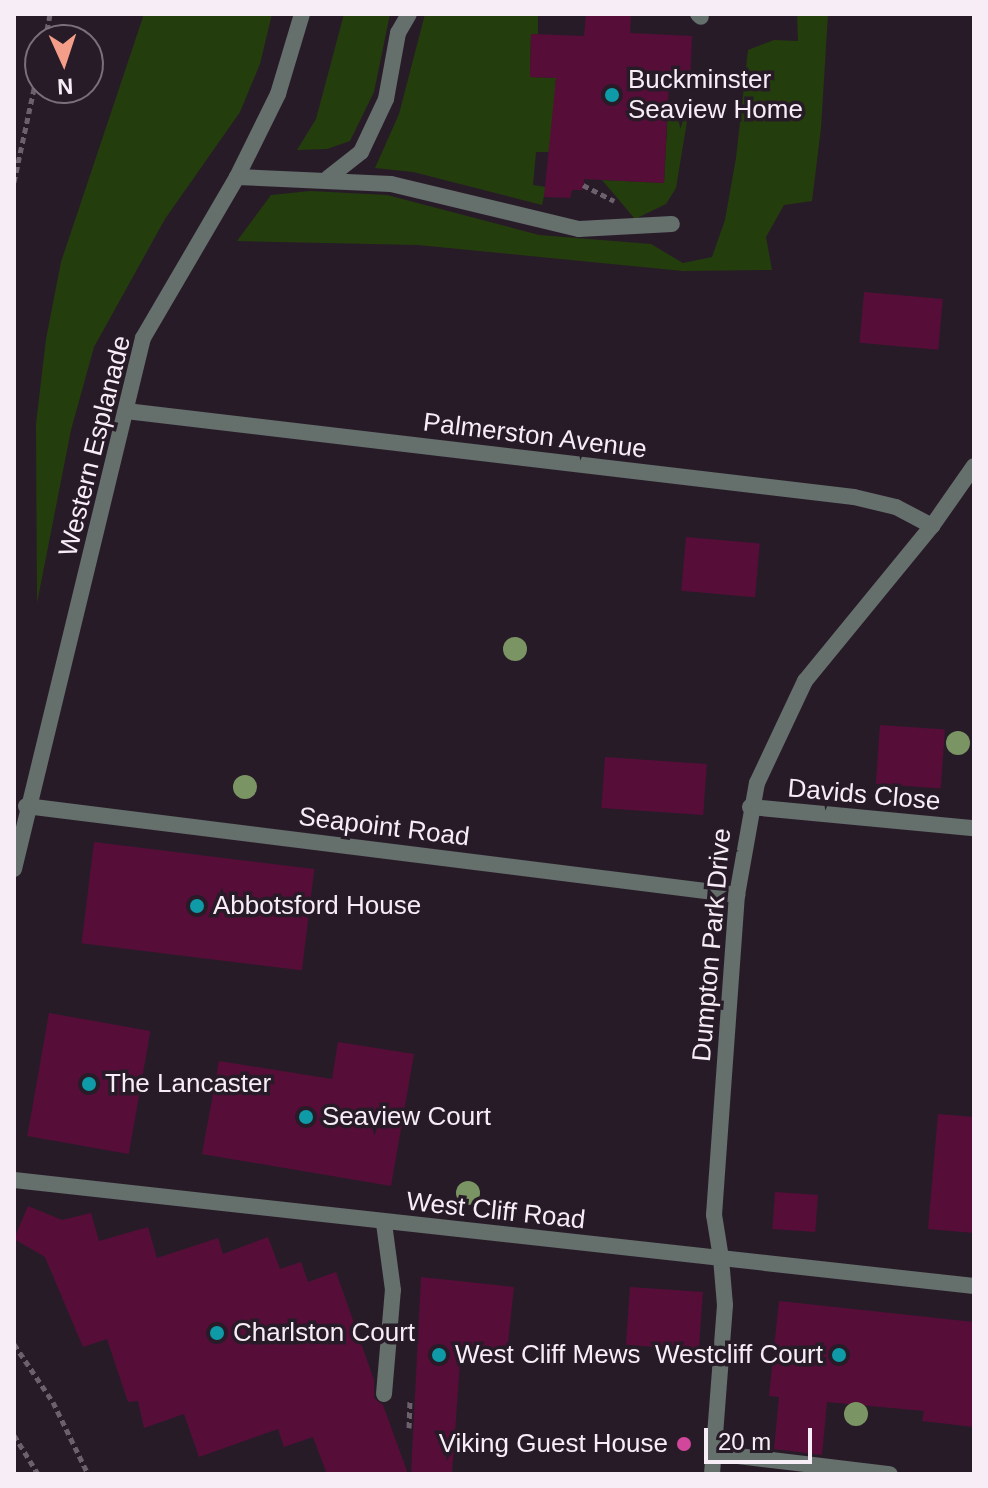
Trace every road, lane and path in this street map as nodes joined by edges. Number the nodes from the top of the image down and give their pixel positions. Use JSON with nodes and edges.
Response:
{"nodes":[{"id":1,"x":302,"y":14,"type":"edge"},
{"id":2,"x":409,"y":14,"type":"edge"},
{"id":3,"x":31,"y":104,"type":"edge"},
{"id":4,"x":237,"y":177,"type":"junction"},
{"id":5,"x":328,"y":178,"type":"junction"},
{"id":6,"x":14,"y":182,"type":"edge"},
{"id":7,"x":672,"y":224,"type":"dead end"},
{"id":8,"x":126,"y":411,"type":"junction"},
{"id":9,"x":974,"y":466,"type":"edge"},
{"id":10,"x":932,"y":526,"type":"junction"},
{"id":11,"x":26,"y":806,"type":"junction"},
{"id":12,"x":750,"y":807,"type":"junction"},
{"id":13,"x":974,"y":828,"type":"edge"},
{"id":14,"x":14,"y":869,"type":"edge"},
{"id":15,"x":737,"y":895,"type":"junction"},
{"id":16,"x":14,"y":1180,"type":"edge"},
{"id":17,"x":384,"y":1223,"type":"junction"},
{"id":18,"x":721,"y":1258,"type":"junction"},
{"id":19,"x":974,"y":1286,"type":"edge"},
{"id":20,"x":14,"y":1344,"type":"edge"},
{"id":21,"x":384,"y":1394,"type":"dead end"},
{"id":22,"x":14,"y":1435,"type":"edge"},
{"id":23,"x":713,"y":1453,"type":"junction"},
{"id":24,"x":38,"y":1474,"type":"edge"},
{"id":25,"x":88,"y":1474,"type":"edge"},
{"id":26,"x":712,"y":1474,"type":"edge"},
{"id":27,"x":890,"y":1474,"type":"edge"}],
"edges":[{"from":1,"to":4,"type":"street","name":"Western Esplanade"},
{"from":2,"to":5,"type":"street"},
{"from":3,"to":6,"type":"path"},
{"from":4,"to":5,"type":"street"},
{"from":4,"to":8,"type":"street","name":"Western Esplanade"},
{"from":5,"to":7,"type":"street"},
{"from":8,"to":10,"type":"street","name":"Palmerston Avenue"},
{"from":8,"to":11,"type":"street","name":"Western Esplanade"},
{"from":9,"to":10,"type":"street","name":"Dumpton Park Drive"},
{"from":10,"to":12,"type":"street","name":"Dumpton Park Drive"},
{"from":11,"to":14,"type":"street","name":"Western Esplanade"},
{"from":11,"to":15,"type":"street","name":"Seapoint Road"},
{"from":12,"to":13,"type":"street","name":"Davids Close"},
{"from":12,"to":15,"type":"street","name":"Dumpton Park Drive"},
{"from":15,"to":18,"type":"street","name":"Dumpton Park Drive"},
{"from":16,"to":17,"type":"street","name":"West Cliff Road"},
{"from":17,"to":18,"type":"street","name":"West Cliff Road"},
{"from":17,"to":21,"type":"street"},
{"from":18,"to":19,"type":"street","name":"West Cliff Road"},
{"from":18,"to":23,"type":"street","name":"Dumpton Park Drive"},
{"from":20,"to":25,"type":"path"},
{"from":22,"to":24,"type":"path"},
{"from":23,"to":26,"type":"street","name":"Dumpton Park Drive"},
{"from":23,"to":27,"type":"street"}]}
